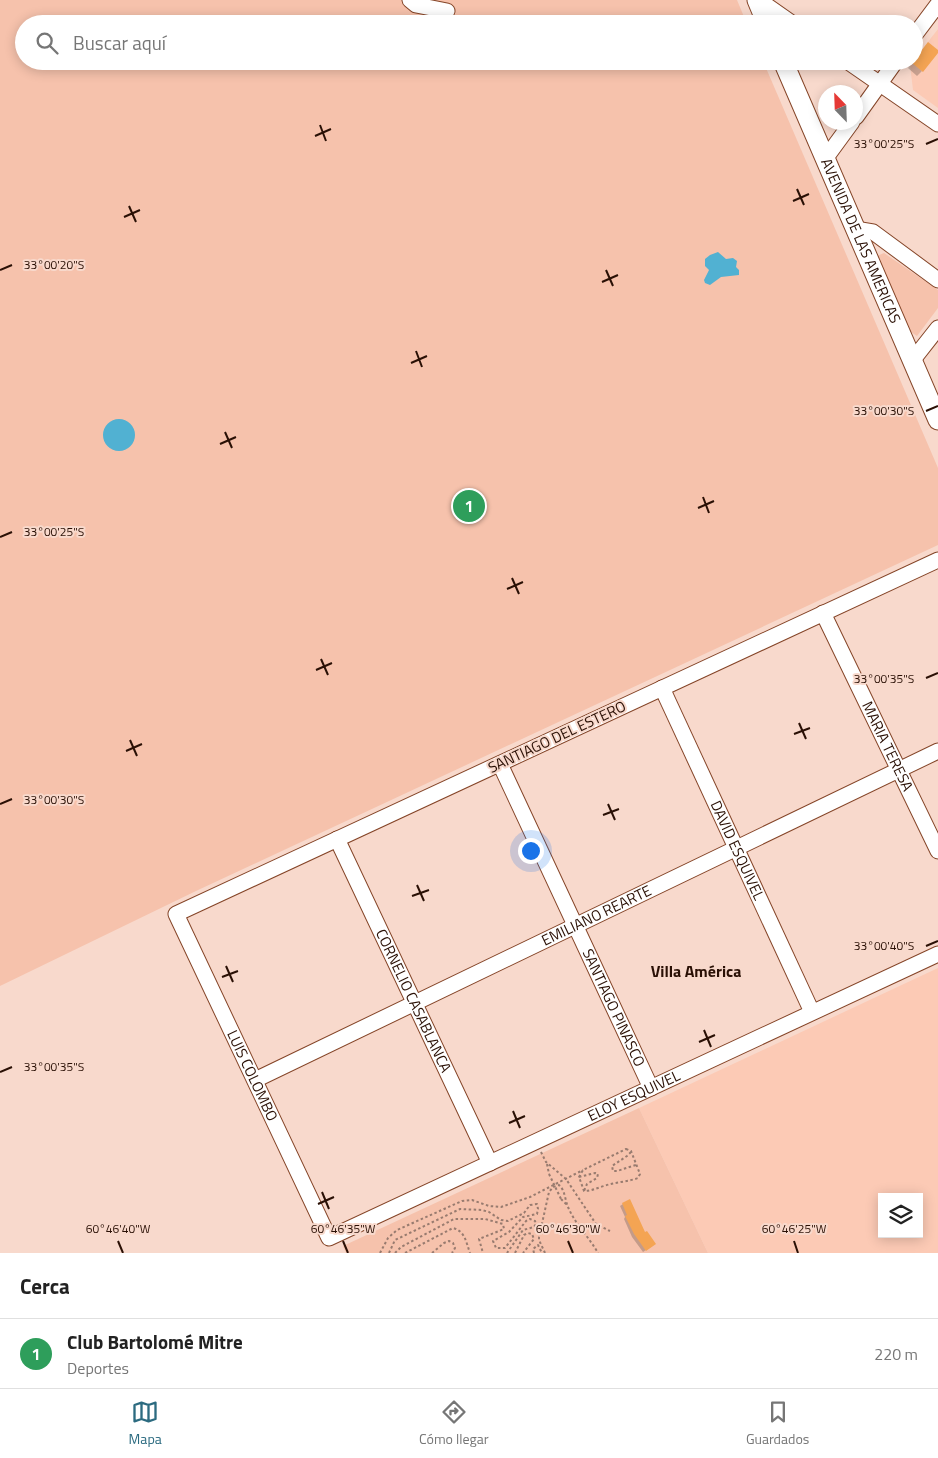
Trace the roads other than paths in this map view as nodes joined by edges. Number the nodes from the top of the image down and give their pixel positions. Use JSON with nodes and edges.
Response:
{"nodes":[{"id":1,"x":410,"y":0,"type":"edge"},
{"id":2,"x":758,"y":0,"type":"edge"},
{"id":3,"x":938,"y":4,"type":"edge"},
{"id":4,"x":447,"y":11,"type":"dead end"},
{"id":5,"x":764,"y":15,"type":"edge"},
{"id":6,"x":780,"y":15,"type":"edge"},
{"id":7,"x":923,"y":24,"type":"edge"},
{"id":8,"x":787,"y":70,"type":"edge"},
{"id":9,"x":860,"y":70,"type":"edge"},
{"id":10,"x":890,"y":70,"type":"edge"},
{"id":11,"x":880,"y":84,"type":"junction"},
{"id":12,"x":863,"y":107,"type":"edge"},
{"id":13,"x":938,"y":124,"type":"edge"},
{"id":14,"x":846,"y":130,"type":"edge"},
{"id":15,"x":826,"y":159,"type":"junction"},
{"id":16,"x":855,"y":229,"type":"junction"},
{"id":17,"x":938,"y":280,"type":"edge"},
{"id":18,"x":938,"y":328,"type":"edge"},
{"id":19,"x":912,"y":360,"type":"junction"},
{"id":20,"x":938,"y":420,"type":"edge"},
{"id":21,"x":938,"y":560,"type":"edge"},
{"id":22,"x":824,"y":613,"type":"junction"},
{"id":23,"x":662,"y":688,"type":"junction"},
{"id":24,"x":938,"y":751,"type":"edge"},
{"id":25,"x":500,"y":764,"type":"junction"},
{"id":26,"x":899,"y":770,"type":"junction"},
{"id":27,"x":337,"y":839,"type":"junction"},
{"id":28,"x":736,"y":848,"type":"junction"},
{"id":29,"x":938,"y":851,"type":"edge"},
{"id":30,"x":176,"y":914,"type":"joint"},
{"id":31,"x":575,"y":926,"type":"junction"},
{"id":32,"x":938,"y":954,"type":"edge"},
{"id":33,"x":413,"y":1003,"type":"junction"},
{"id":34,"x":812,"y":1012,"type":"junction"},
{"id":35,"x":255,"y":1080,"type":"junction"},
{"id":36,"x":651,"y":1088,"type":"junction"},
{"id":37,"x":490,"y":1163,"type":"junction"},
{"id":38,"x":328,"y":1238,"type":"joint"}],
"edges":[{"from":1,"to":4,"type":"street"},
{"from":2,"to":5,"type":"main road"},
{"from":2,"to":6,"type":"street"},
{"from":3,"to":7,"type":"street"},
{"from":8,"to":15,"type":"main road","name":"AVENIDA DE LAS AMERICAS"},
{"from":9,"to":11,"type":"street"},
{"from":10,"to":11,"type":"street"},
{"from":11,"to":12,"type":"street"},
{"from":11,"to":13,"type":"street"},
{"from":14,"to":15,"type":"street"},
{"from":15,"to":16,"type":"main road","name":"AVENIDA DE LAS AMERICAS"},
{"from":16,"to":17,"type":"street"},
{"from":16,"to":19,"type":"main road","name":"AVENIDA DE LAS AMERICAS"},
{"from":18,"to":19,"type":"street"},
{"from":19,"to":20,"type":"main road","name":"AVENIDA DE LAS AMERICAS"},
{"from":21,"to":22,"type":"street","name":"SANTIAGO DEL ESTERO"},
{"from":22,"to":23,"type":"street","name":"SANTIAGO DEL ESTERO"},
{"from":22,"to":26,"type":"street","name":"MARIA TERESA"},
{"from":23,"to":25,"type":"street","name":"SANTIAGO DEL ESTERO"},
{"from":23,"to":28,"type":"street","name":"DAVID ESQUIVEL"},
{"from":24,"to":26,"type":"street","name":"EMILIANO REARTE"},
{"from":25,"to":27,"type":"street","name":"SANTIAGO DEL ESTERO"},
{"from":25,"to":31,"type":"street","name":"SANTIAGO PINASCO"},
{"from":26,"to":28,"type":"street","name":"EMILIANO REARTE"},
{"from":26,"to":29,"type":"street","name":"MARIA TERESA"},
{"from":27,"to":30,"type":"street","name":"SANTIAGO DEL ESTERO"},
{"from":27,"to":33,"type":"street","name":"CORNELIO CASABLANCA"},
{"from":28,"to":31,"type":"street","name":"EMILIANO REARTE"},
{"from":28,"to":34,"type":"street","name":"DAVID ESQUIVEL"},
{"from":30,"to":35,"type":"street","name":"LUIS COLOMBO"},
{"from":31,"to":33,"type":"street","name":"EMILIANO REARTE"},
{"from":31,"to":36,"type":"street","name":"SANTIAGO PINASCO"},
{"from":32,"to":34,"type":"street","name":"ELOY ESQUIVEL"},
{"from":33,"to":35,"type":"street","name":"EMILIANO REARTE"},
{"from":33,"to":37,"type":"street","name":"CORNELIO CASABLANCA"},
{"from":34,"to":36,"type":"street","name":"ELOY ESQUIVEL"},
{"from":35,"to":38,"type":"street","name":"LUIS COLOMBO"},
{"from":36,"to":37,"type":"street","name":"ELOY ESQUIVEL"},
{"from":37,"to":38,"type":"street","name":"ELOY ESQUIVEL"}]}
